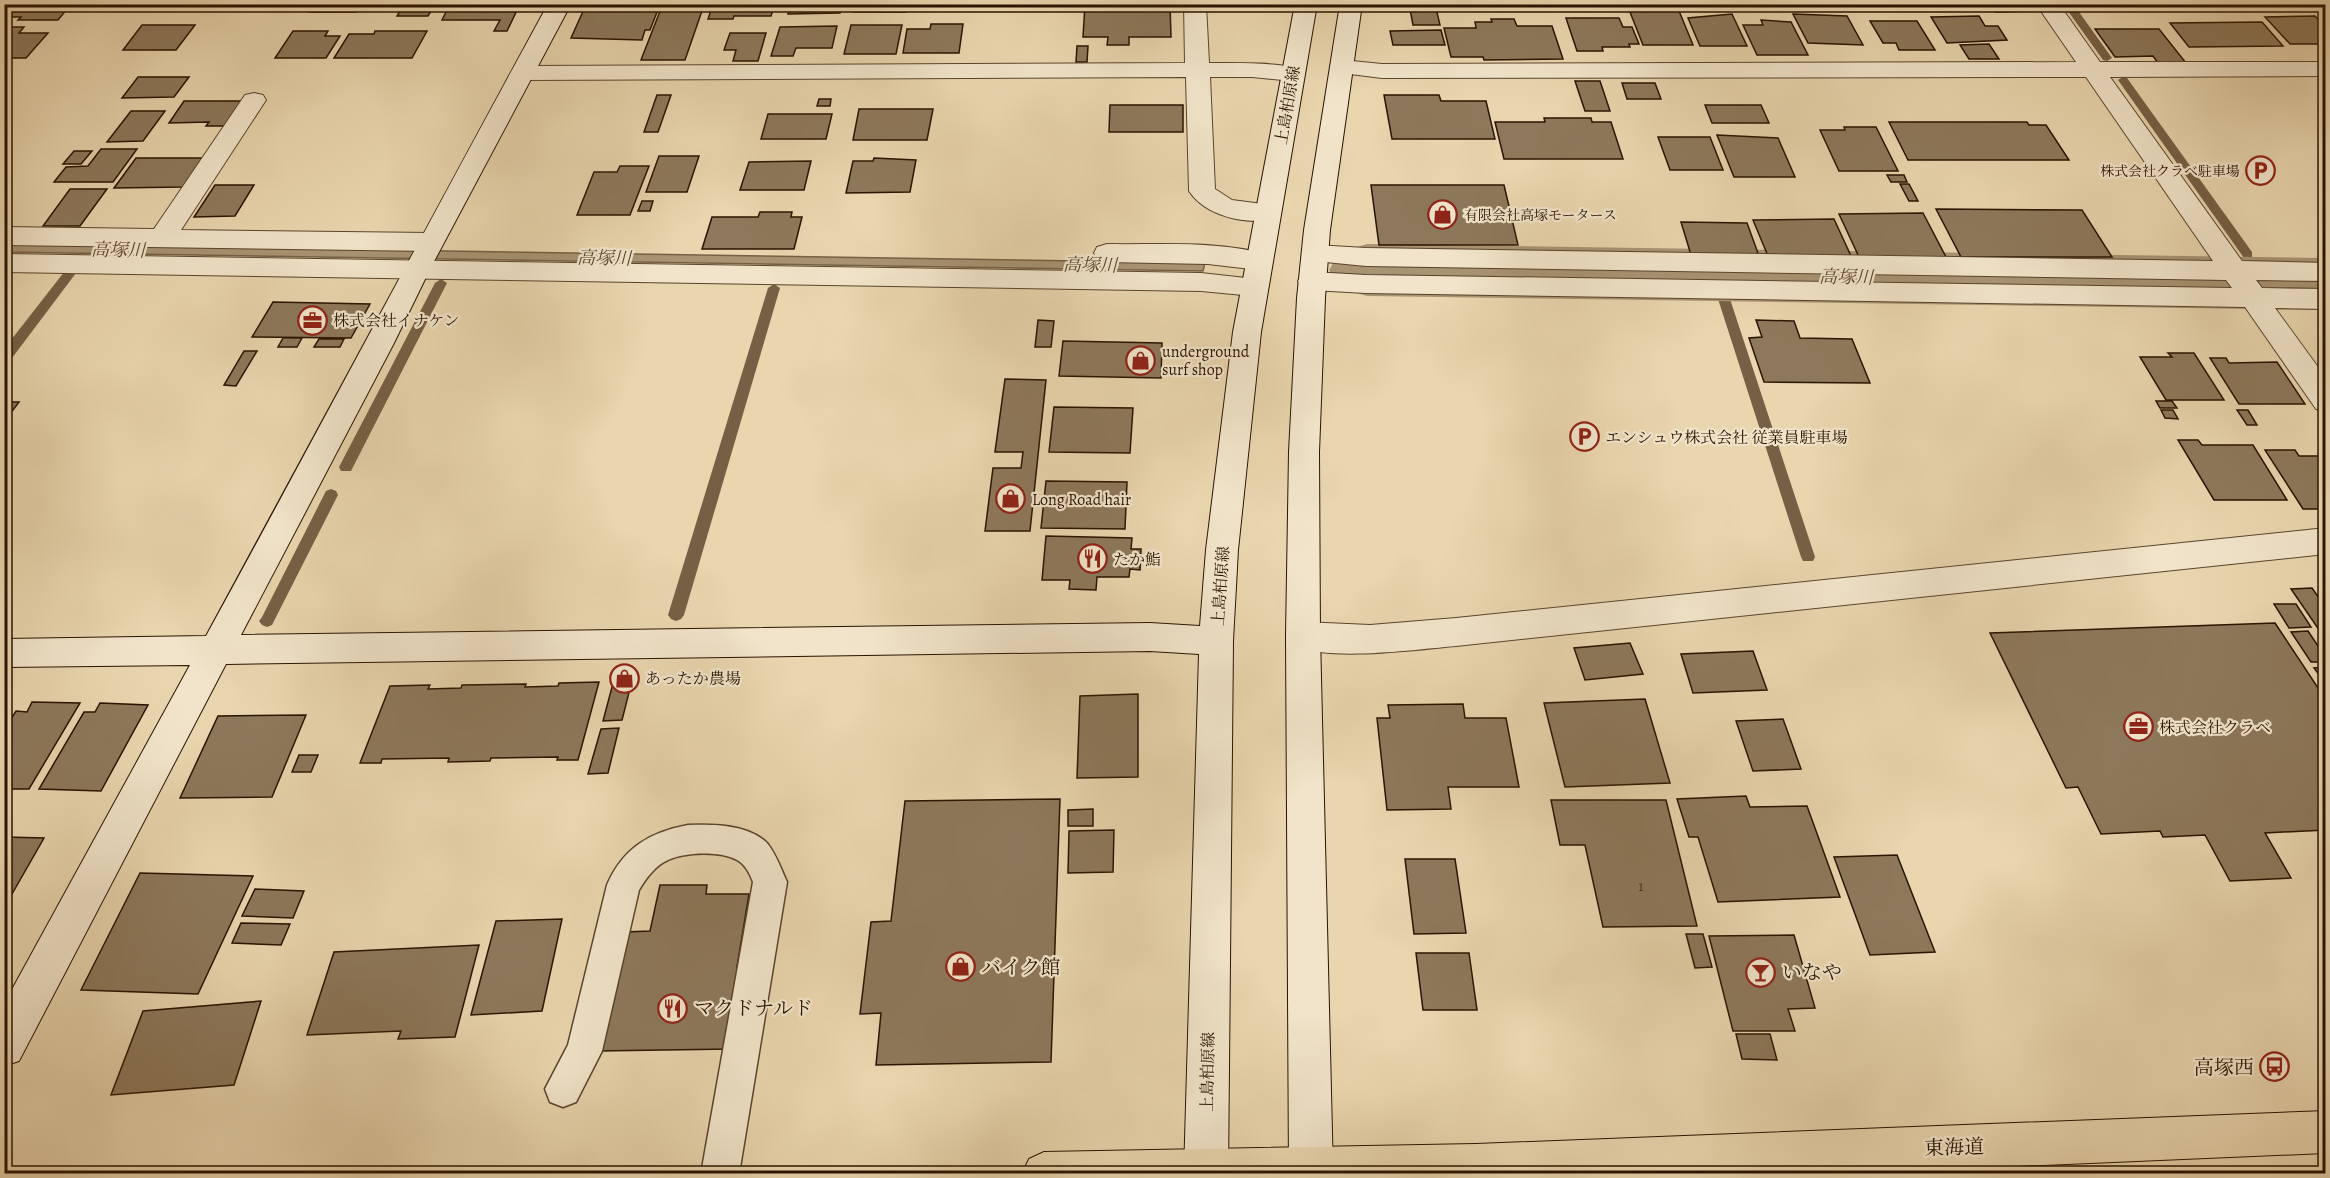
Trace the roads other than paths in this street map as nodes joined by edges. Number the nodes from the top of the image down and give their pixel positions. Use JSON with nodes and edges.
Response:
{"nodes":[{"id":1,"x":560,"y":4,"type":"edge"},
{"id":2,"x":1195,"y":4,"type":"edge"},
{"id":3,"x":1306,"y":4,"type":"edge"},
{"id":4,"x":1351,"y":4,"type":"edge"},
{"id":5,"x":2047,"y":4,"type":"edge"},
{"id":6,"x":1342,"y":67,"type":"junction"},
{"id":7,"x":2325,"y":69,"type":"edge"},
{"id":8,"x":1197,"y":70,"type":"junction"},
{"id":9,"x":2095,"y":70,"type":"junction"},
{"id":10,"x":523,"y":73,"type":"junction"},
{"id":11,"x":1293,"y":74,"type":"junction"},
{"id":12,"x":254,"y":100,"type":"dead end"},
{"id":13,"x":1268,"y":212,"type":"junction"},
{"id":14,"x":4,"y":236,"type":"edge"},
{"id":15,"x":162,"y":238,"type":"junction"},
{"id":16,"x":1107,"y":253,"type":"dead end"},
{"id":17,"x":424,"y":255,"type":"junction"},
{"id":18,"x":4,"y":263,"type":"edge"},
{"id":19,"x":1314,"y":267,"type":"junction"},
{"id":20,"x":2325,"y":272,"type":"edge"},
{"id":21,"x":1257,"y":274,"type":"junction"},
{"id":22,"x":2244,"y":284,"type":"junction"},
{"id":23,"x":2325,"y":299,"type":"edge"},
{"id":24,"x":2325,"y":402,"type":"edge"},
{"id":25,"x":2325,"y":541,"type":"edge"},
{"id":26,"x":1303,"y":636,"type":"junction"},
{"id":27,"x":1216,"y":641,"type":"junction"},
{"id":28,"x":216,"y":650,"type":"junction"},
{"id":29,"x":4,"y":653,"type":"edge"},
{"id":30,"x":4,"y":1046,"type":"edge"},
{"id":31,"x":563,"y":1089,"type":"dead end"},
{"id":32,"x":2325,"y":1132,"type":"edge"},
{"id":33,"x":1749,"y":1164,"type":"edge"},
{"id":34,"x":1310,"y":1171,"type":"edge"},
{"id":35,"x":1206,"y":1172,"type":"edge"},
{"id":36,"x":720,"y":1173,"type":"edge"},
{"id":37,"x":1044,"y":1173,"type":"edge"}],
"edges":[{"from":1,"to":10,"type":"street"},
{"from":2,"to":8,"type":"street"},
{"from":3,"to":11,"type":"street","name":"上島柏原線"},
{"from":4,"to":6,"type":"street"},
{"from":5,"to":9,"type":"street"},
{"from":6,"to":9,"type":"street"},
{"from":6,"to":19,"type":"street"},
{"from":7,"to":9,"type":"street"},
{"from":8,"to":10,"type":"street"},
{"from":8,"to":11,"type":"street"},
{"from":8,"to":13,"type":"street"},
{"from":9,"to":22,"type":"street"},
{"from":10,"to":17,"type":"street"},
{"from":11,"to":13,"type":"street","name":"上島柏原線"},
{"from":12,"to":15,"type":"street"},
{"from":13,"to":21,"type":"street","name":"上島柏原線"},
{"from":14,"to":15,"type":"street"},
{"from":15,"to":17,"type":"street"},
{"from":16,"to":21,"type":"street"},
{"from":17,"to":18,"type":"street"},
{"from":17,"to":21,"type":"street"},
{"from":17,"to":28,"type":"street"},
{"from":19,"to":22,"type":"street"},
{"from":19,"to":26,"type":"street"},
{"from":20,"to":22,"type":"street"},
{"from":21,"to":27,"type":"street","name":"上島柏原線"},
{"from":22,"to":23,"type":"street"},
{"from":22,"to":24,"type":"street"},
{"from":25,"to":26,"type":"street"},
{"from":26,"to":34,"type":"street"},
{"from":27,"to":28,"type":"street"},
{"from":27,"to":35,"type":"street","name":"上島柏原線"},
{"from":28,"to":29,"type":"street"},
{"from":28,"to":30,"type":"street"},
{"from":31,"to":36,"type":"lane"},
{"from":32,"to":33,"type":"highway","name":"東海道"},
{"from":33,"to":34,"type":"highway","name":"東海道"},
{"from":34,"to":35,"type":"highway","name":"東海道"},
{"from":35,"to":37,"type":"highway","name":"東海道"}]}
